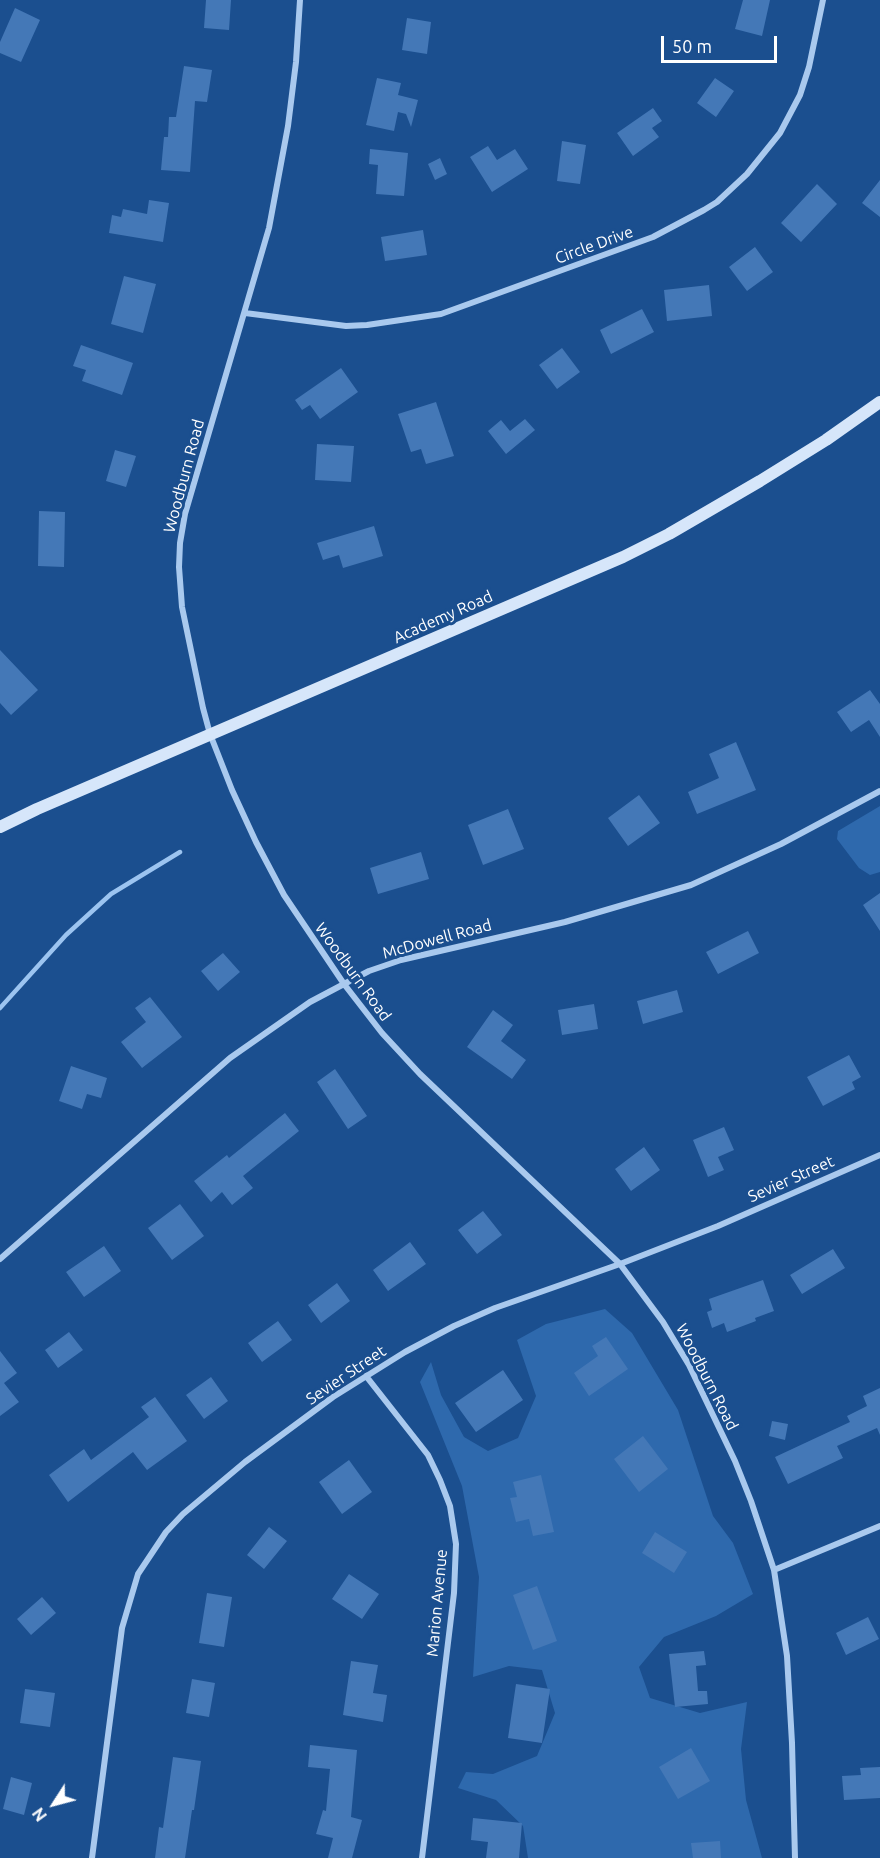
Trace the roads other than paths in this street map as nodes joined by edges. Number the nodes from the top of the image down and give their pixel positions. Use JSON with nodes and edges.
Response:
{"nodes":[{"id":1,"x":300,"y":0,"type":"edge"},
{"id":2,"x":823,"y":0,"type":"edge"},
{"id":3,"x":245,"y":313,"type":"junction"},
{"id":4,"x":880,"y":402,"type":"edge"},
{"id":5,"x":210,"y":734,"type":"junction"},
{"id":6,"x":880,"y":791,"type":"edge"},
{"id":7,"x":0,"y":827,"type":"edge"},
{"id":8,"x":344,"y":984,"type":"junction"},
{"id":9,"x":880,"y":1155,"type":"edge"},
{"id":10,"x":0,"y":1259,"type":"edge"},
{"id":11,"x":620,"y":1264,"type":"junction"},
{"id":12,"x":366,"y":1376,"type":"junction"},
{"id":13,"x":880,"y":1526,"type":"edge"},
{"id":14,"x":774,"y":1570,"type":"junction"},
{"id":15,"x":92,"y":1858,"type":"edge"},
{"id":16,"x":422,"y":1858,"type":"edge"},
{"id":17,"x":795,"y":1858,"type":"edge"}],
"edges":[{"from":1,"to":3,"type":"street","name":"Woodburn Road"},
{"from":2,"to":3,"type":"street","name":"Circle Drive"},
{"from":3,"to":5,"type":"street","name":"Woodburn Road"},
{"from":4,"to":5,"type":"main road","name":"Academy Road"},
{"from":5,"to":7,"type":"main road","name":"Academy Road"},
{"from":5,"to":8,"type":"street","name":"Woodburn Road"},
{"from":6,"to":8,"type":"street","name":"McDowell Road"},
{"from":8,"to":10,"type":"street","name":"McDowell Road"},
{"from":8,"to":11,"type":"street","name":"Woodburn Road"},
{"from":9,"to":11,"type":"street","name":"Sevier Street"},
{"from":11,"to":12,"type":"street","name":"Sevier Street"},
{"from":11,"to":14,"type":"street","name":"Woodburn Road"},
{"from":12,"to":15,"type":"street","name":"Sevier Street"},
{"from":12,"to":16,"type":"street","name":"Marion Avenue"},
{"from":13,"to":14,"type":"street"},
{"from":14,"to":17,"type":"street","name":"Woodburn Road"}]}
